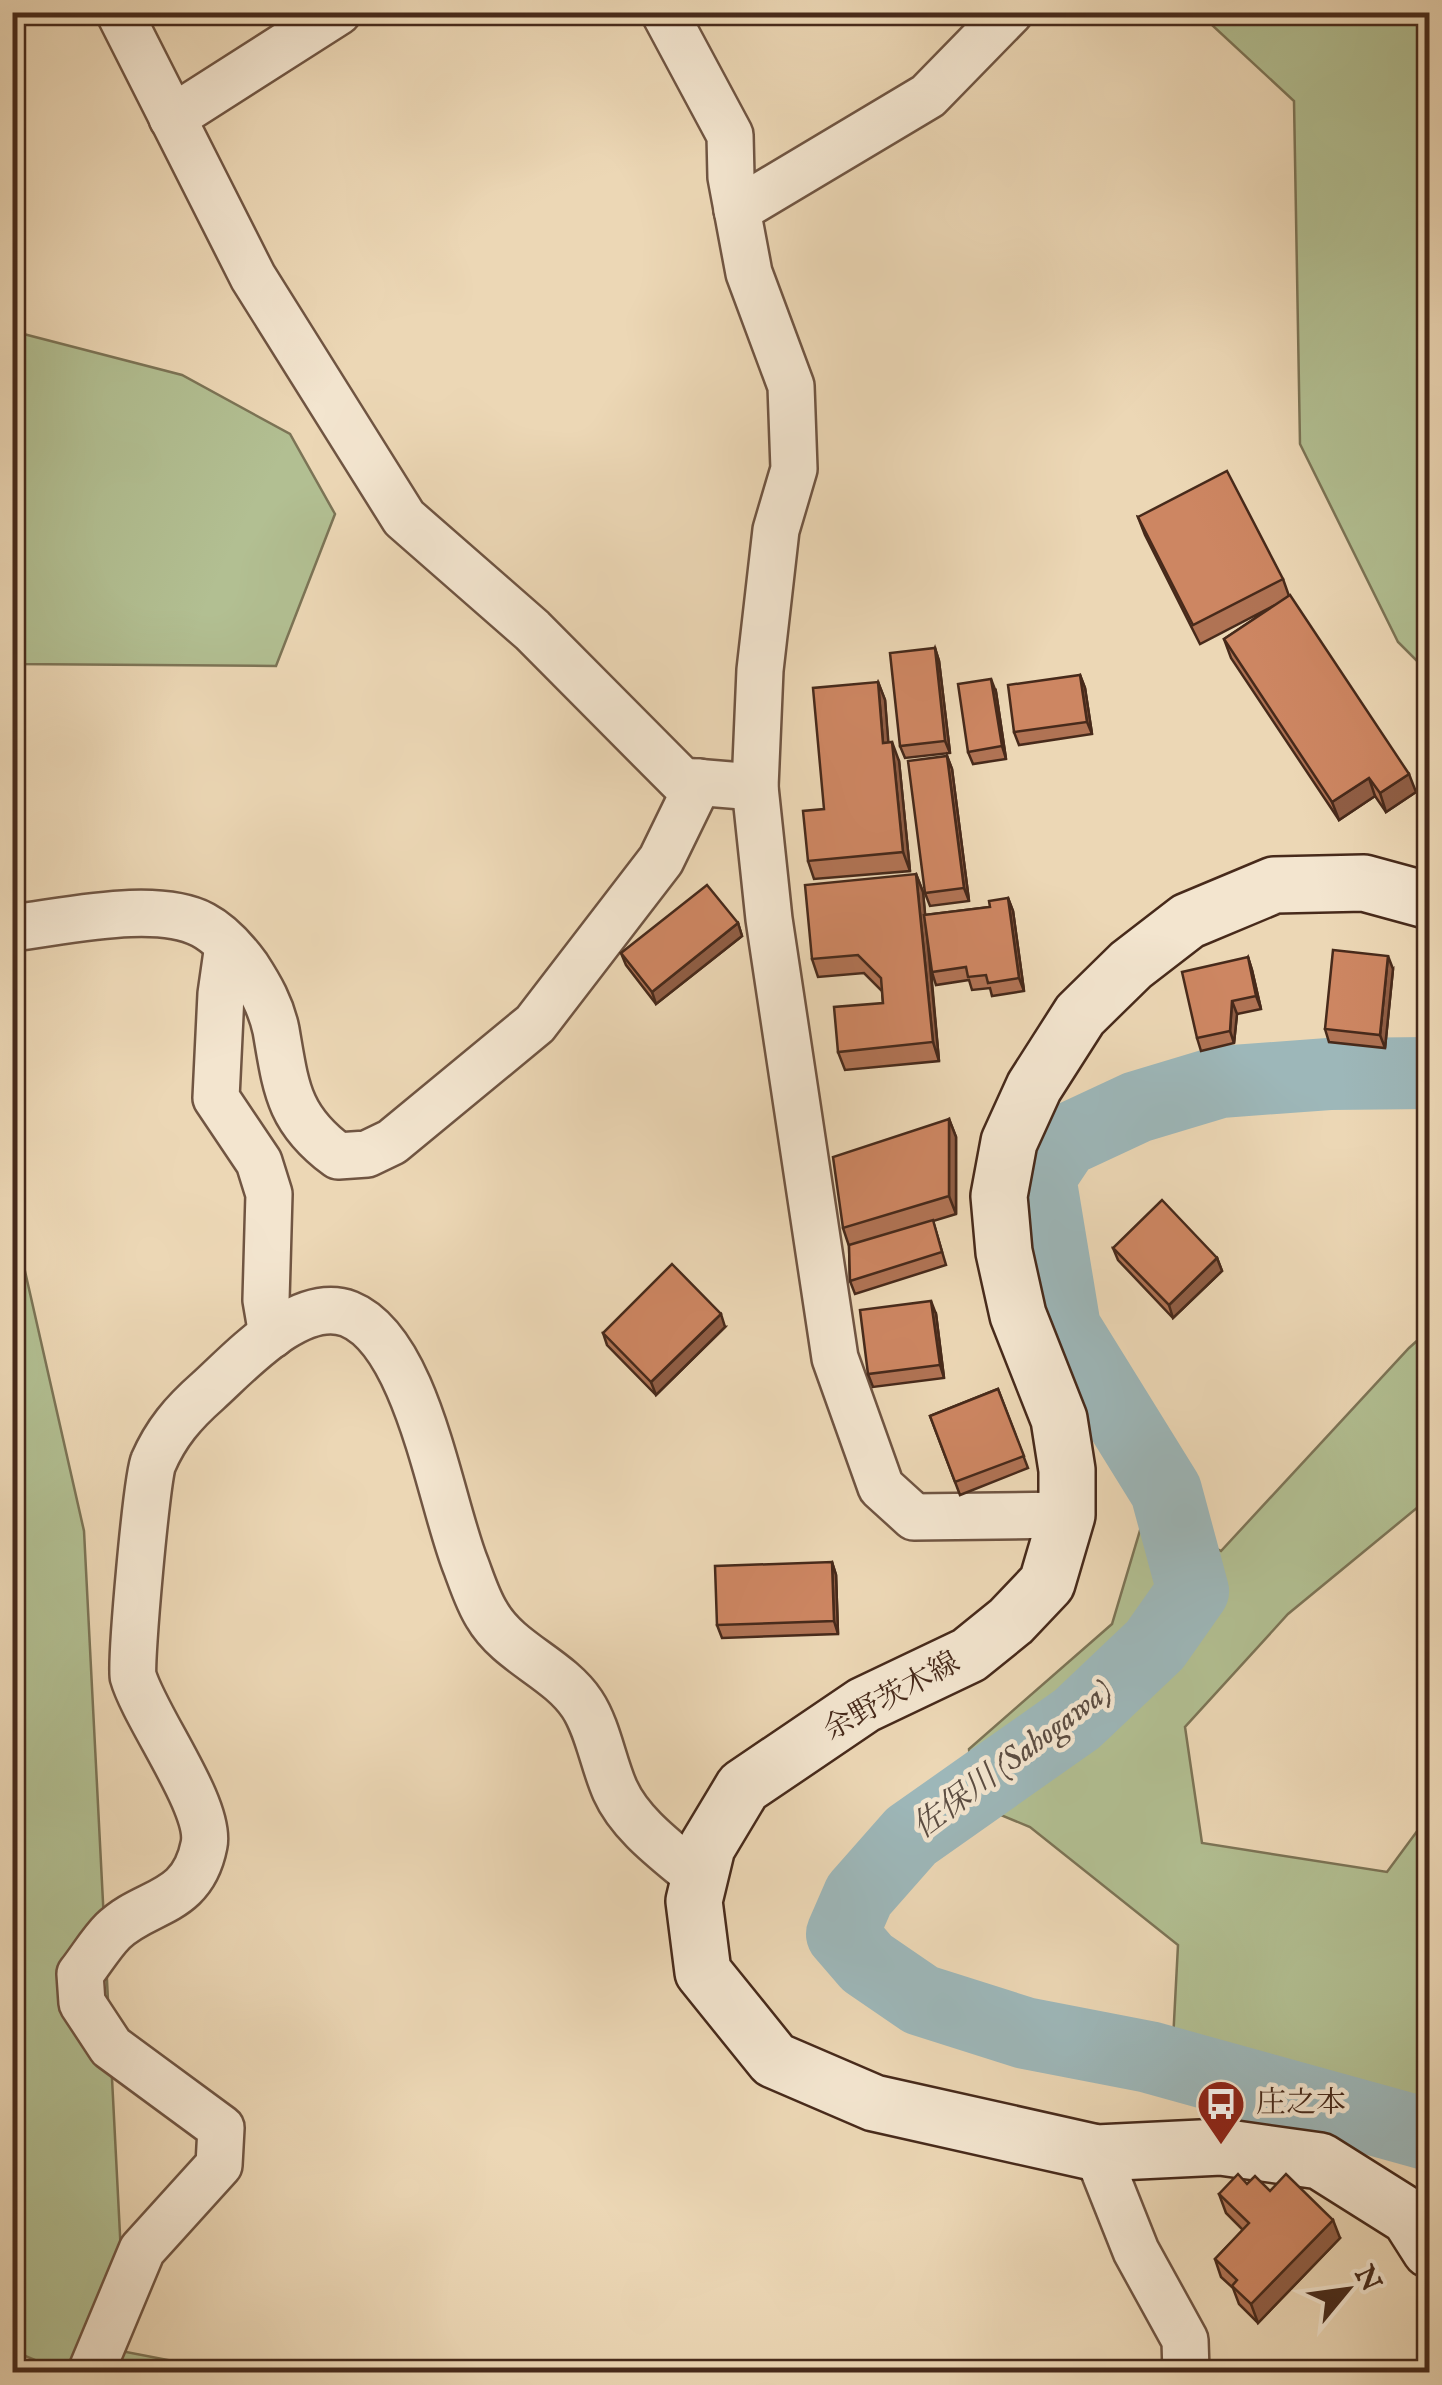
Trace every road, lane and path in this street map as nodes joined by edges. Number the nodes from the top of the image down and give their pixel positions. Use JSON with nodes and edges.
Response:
{"nodes":[{"id":1,"x":118,"y":12,"type":"edge"},
{"id":2,"x":338,"y":12,"type":"edge"},
{"id":3,"x":664,"y":12,"type":"edge"},
{"id":4,"x":1010,"y":12,"type":"edge"},
{"id":5,"x":172,"y":118,"type":"junction"},
{"id":6,"x":737,"y":210,"type":"junction"},
{"id":7,"x":699,"y":782,"type":"junction"},
{"id":8,"x":755,"y":787,"type":"junction"},
{"id":9,"x":1430,"y":901,"type":"edge"},
{"id":10,"x":12,"y":928,"type":"edge"},
{"id":11,"x":228,"y":945,"type":"junction"},
{"id":12,"x":272,"y":1334,"type":"junction"},
{"id":13,"x":1067,"y":1515,"type":"junction"},
{"id":14,"x":699,"y":1878,"type":"junction"},
{"id":15,"x":1097,"y":2153,"type":"junction"},
{"id":16,"x":1430,"y":2250,"type":"edge"},
{"id":17,"x":91,"y":2372,"type":"edge"},
{"id":18,"x":1186,"y":2372,"type":"edge"}],
"edges":[{"from":1,"to":5,"type":"street"},
{"from":2,"to":5,"type":"street"},
{"from":3,"to":6,"type":"street"},
{"from":4,"to":6,"type":"street"},
{"from":5,"to":7,"type":"street"},
{"from":6,"to":8,"type":"street"},
{"from":7,"to":8,"type":"street"},
{"from":7,"to":11,"type":"street"},
{"from":8,"to":13,"type":"street"},
{"from":9,"to":13,"type":"main road","name":"余野茨木線"},
{"from":10,"to":11,"type":"street"},
{"from":11,"to":12,"type":"street"},
{"from":12,"to":14,"type":"street"},
{"from":12,"to":17,"type":"street"},
{"from":13,"to":14,"type":"main road","name":"余野茨木線"},
{"from":14,"to":15,"type":"main road","name":"余野茨木線"},
{"from":15,"to":16,"type":"main road","name":"余野茨木線"},
{"from":15,"to":18,"type":"street"}]}
